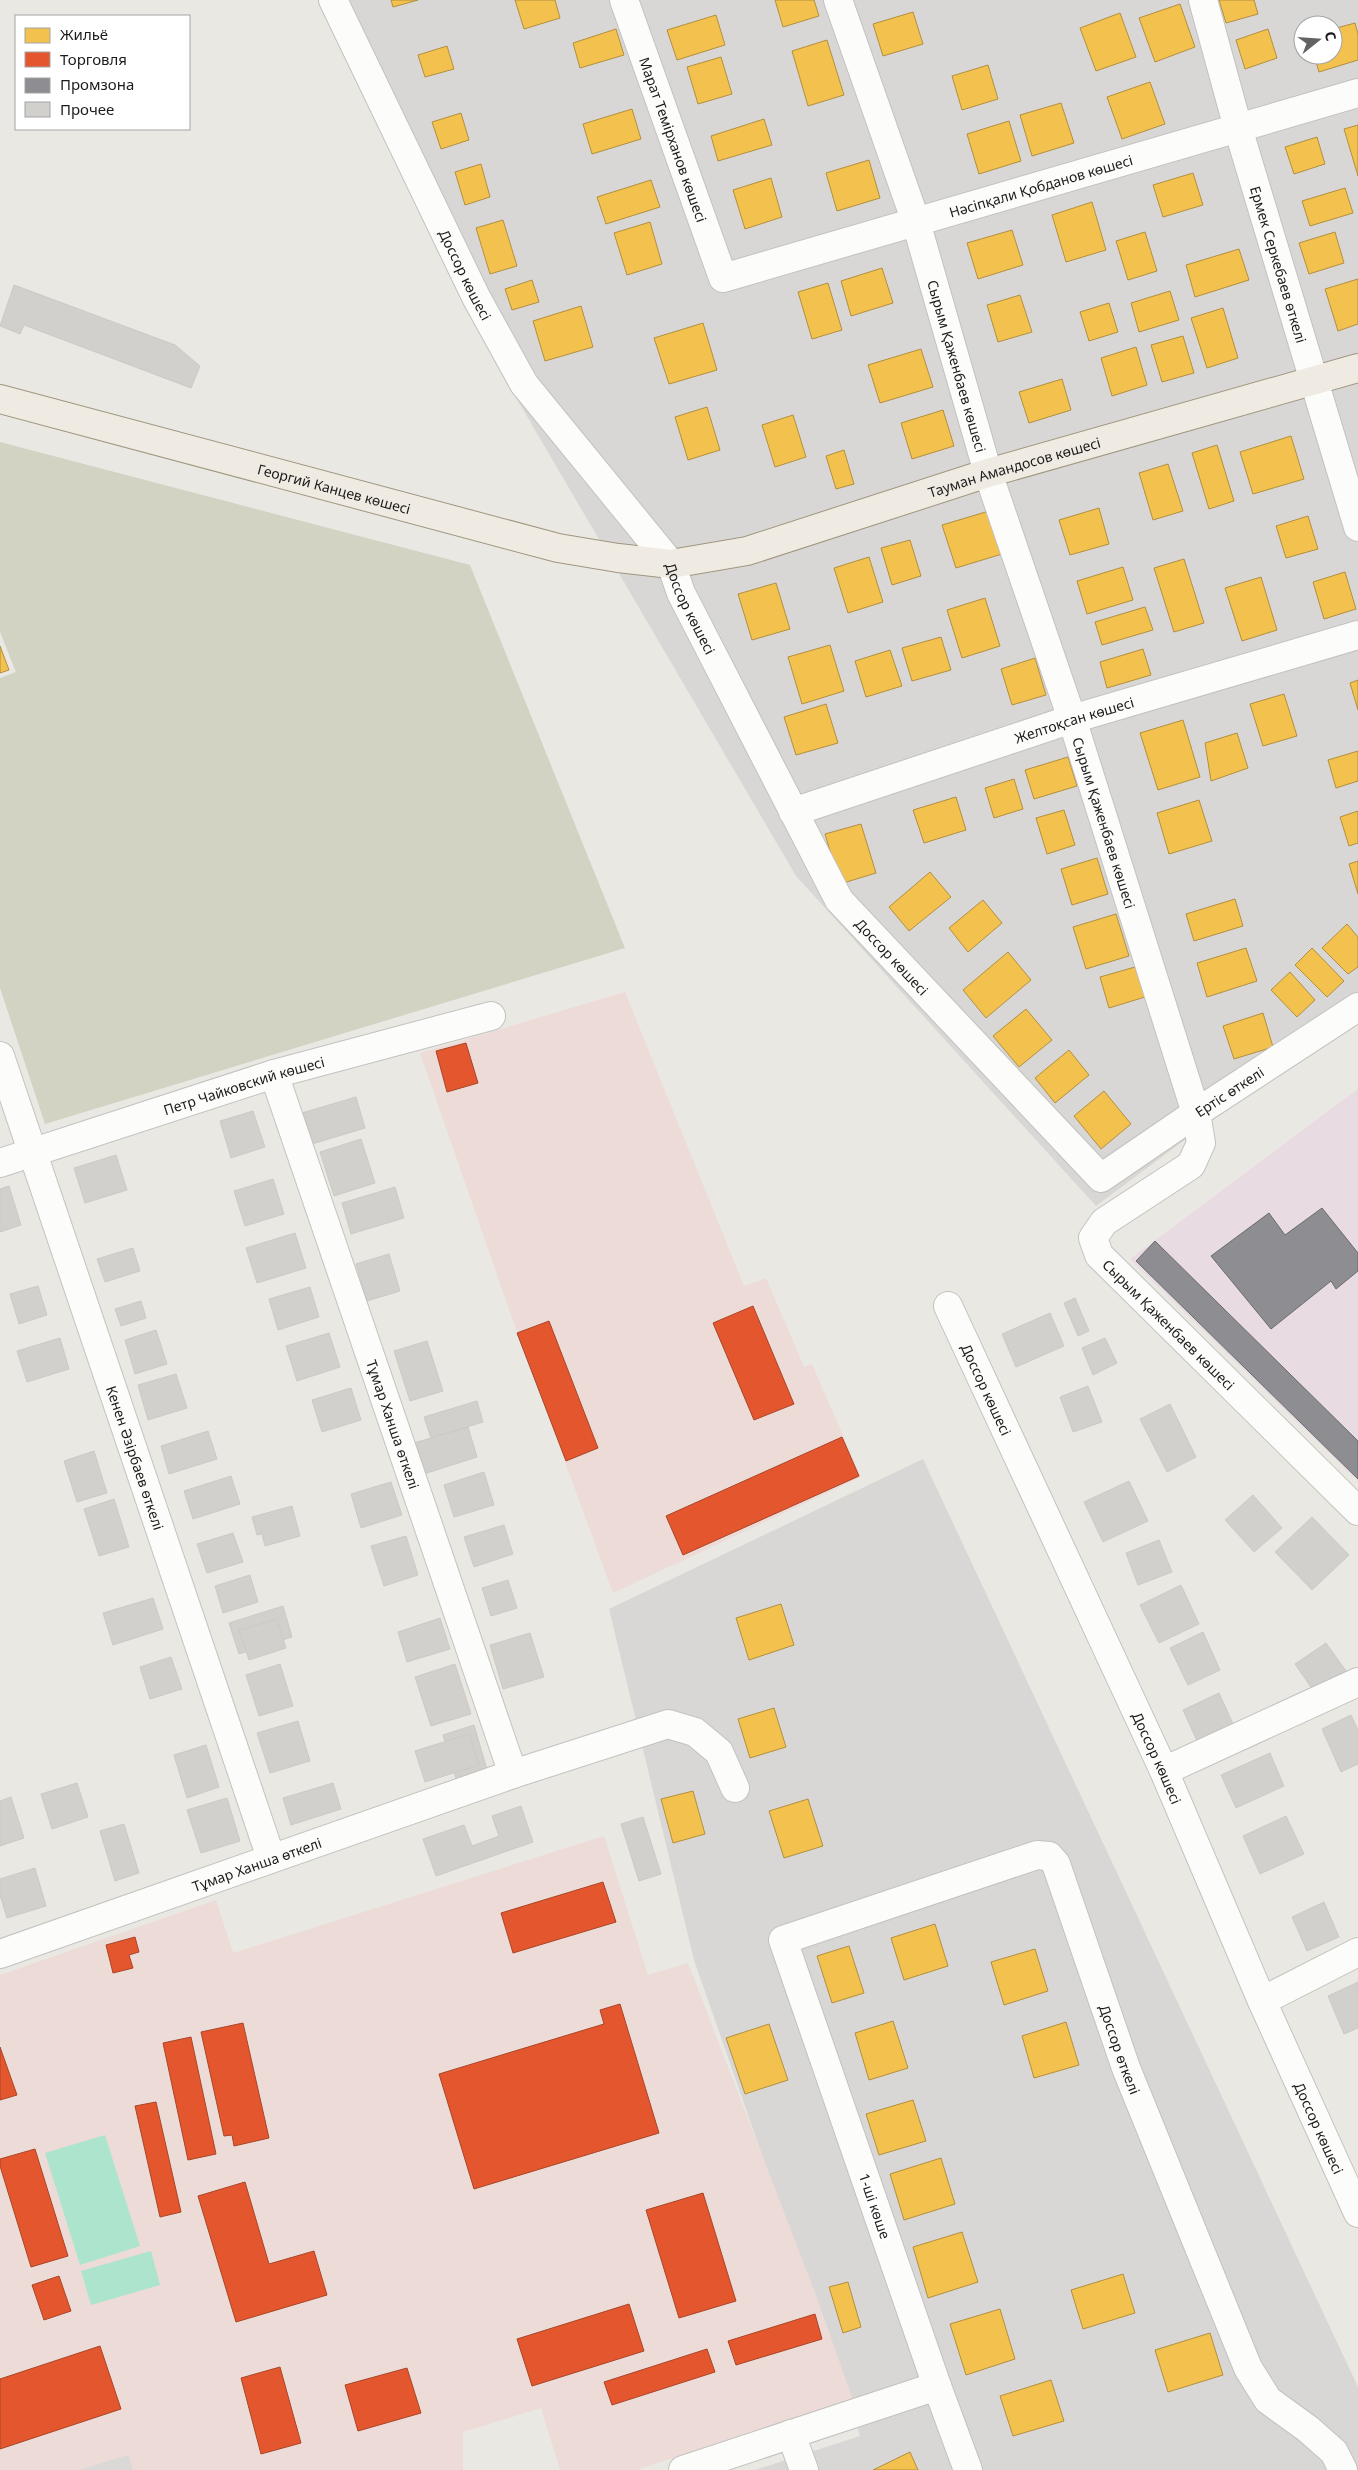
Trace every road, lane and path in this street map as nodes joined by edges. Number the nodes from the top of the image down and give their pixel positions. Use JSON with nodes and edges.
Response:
{"nodes":[{"id":1,"x":333,"y":0,"type":"edge"},
{"id":2,"x":624,"y":0,"type":"edge"},
{"id":3,"x":838,"y":0,"type":"edge"},
{"id":4,"x":1203,"y":0,"type":"edge"},
{"id":5,"x":1358,"y":94,"type":"edge"},
{"id":6,"x":1238,"y":128,"type":"junction"},
{"id":7,"x":916,"y":222,"type":"junction"},
{"id":8,"x":723,"y":278,"type":"joint"},
{"id":9,"x":1358,"y":368,"type":"edge"},
{"id":10,"x":1312,"y":382,"type":"junction"},
{"id":11,"x":0,"y":399,"type":"edge"},
{"id":12,"x":988,"y":473,"type":"junction"},
{"id":13,"x":1358,"y":527,"type":"edge"},
{"id":14,"x":671,"y":564,"type":"junction"},
{"id":15,"x":1358,"y":634,"type":"edge"},
{"id":16,"x":1072,"y":719,"type":"junction"},
{"id":17,"x":793,"y":812,"type":"junction"},
{"id":18,"x":1358,"y":1007,"type":"edge"},
{"id":19,"x":492,"y":1016,"type":"dead end"},
{"id":20,"x":0,"y":1056,"type":"edge"},
{"id":21,"x":274,"y":1074,"type":"junction"},
{"id":22,"x":1196,"y":1113,"type":"junction"},
{"id":23,"x":32,"y":1153,"type":"junction"},
{"id":24,"x":0,"y":1163,"type":"edge"},
{"id":25,"x":1101,"y":1178,"type":"joint"},
{"id":26,"x":948,"y":1306,"type":"dead end"},
{"id":27,"x":1358,"y":1510,"type":"edge"},
{"id":28,"x":1358,"y":1682,"type":"edge"},
{"id":29,"x":1164,"y":1771,"type":"junction"},
{"id":30,"x":513,"y":1774,"type":"junction"},
{"id":31,"x":735,"y":1788,"type":"dead end"},
{"id":32,"x":271,"y":1858,"type":"junction"},
{"id":33,"x":783,"y":1940,"type":"joint"},
{"id":34,"x":1358,"y":1952,"type":"edge"},
{"id":35,"x":0,"y":1954,"type":"edge"},
{"id":36,"x":1262,"y":2002,"type":"junction"},
{"id":37,"x":1358,"y":2213,"type":"edge"},
{"id":38,"x":937,"y":2386,"type":"junction"},
{"id":39,"x":791,"y":2434,"type":"junction"},
{"id":40,"x":683,"y":2470,"type":"edge"},
{"id":41,"x":804,"y":2470,"type":"edge"},
{"id":42,"x":968,"y":2470,"type":"edge"},
{"id":43,"x":1343,"y":2470,"type":"edge"}],
"edges":[{"from":1,"to":14,"type":"street","name":"Доссор көшесі"},
{"from":2,"to":8,"type":"street","name":"Марат Темірханов көшесі"},
{"from":3,"to":7,"type":"street","name":"Сырым Қаженбаев көшесі"},
{"from":4,"to":6,"type":"street","name":"Ермек Серкебаев өткелі"},
{"from":5,"to":6,"type":"street","name":"Нәсіпқали Қобданов көшесі"},
{"from":6,"to":7,"type":"street","name":"Нәсіпқали Қобданов көшесі"},
{"from":6,"to":10,"type":"street","name":"Ермек Серкебаев өткелі"},
{"from":7,"to":8,"type":"street","name":"Нәсіпқали Қобданов көшесі"},
{"from":7,"to":12,"type":"street","name":"Сырым Қаженбаев көшесі"},
{"from":9,"to":10,"type":"main road","name":"Тауман Амандосов көшесі"},
{"from":10,"to":12,"type":"main road","name":"Тауман Амандосов көшесі"},
{"from":10,"to":13,"type":"street","name":"Ермек Серкебаев өткелі"},
{"from":11,"to":14,"type":"main road","name":"Георгий Канцев көшесі"},
{"from":12,"to":14,"type":"main road","name":"Тауман Амандосов көшесі"},
{"from":12,"to":16,"type":"street","name":"Сырым Қаженбаев көшесі"},
{"from":14,"to":17,"type":"street","name":"Доссор көшесі"},
{"from":15,"to":16,"type":"street","name":"Желтоқсан көшесі"},
{"from":16,"to":17,"type":"street","name":"Желтоқсан көшесі"},
{"from":16,"to":22,"type":"street","name":"Сырым Қаженбаев көшесі"},
{"from":17,"to":25,"type":"street","name":"Доссор көшесі"},
{"from":18,"to":22,"type":"street","name":"Ертіс өткелі"},
{"from":19,"to":21,"type":"street","name":"Петр Чайковский көшесі"},
{"from":20,"to":23,"type":"street","name":"Кенен Әзірбаев өткелі"},
{"from":21,"to":23,"type":"street","name":"Петр Чайковский көшесі"},
{"from":21,"to":30,"type":"street","name":"Тұмар Ханша өткелі"},
{"from":22,"to":25,"type":"street","name":"Ертіс өткелі"},
{"from":22,"to":27,"type":"street","name":"Сырым Қаженбаев көшесі"},
{"from":23,"to":24,"type":"street","name":"Петр Чайковский көшесі"},
{"from":23,"to":32,"type":"street","name":"Кенен Әзірбаев өткелі"},
{"from":26,"to":29,"type":"street","name":"Доссор көшесі"},
{"from":28,"to":29,"type":"street"},
{"from":29,"to":36,"type":"street","name":"Доссор көшесі"},
{"from":30,"to":31,"type":"street","name":"Тұмар Ханша өткелі"},
{"from":30,"to":32,"type":"street","name":"Тұмар Ханша өткелі"},
{"from":32,"to":35,"type":"street","name":"Тұмар Ханша өткелі"},
{"from":33,"to":38,"type":"street","name":"1-ші көше"},
{"from":33,"to":43,"type":"street","name":"Доссор өткелі"},
{"from":34,"to":36,"type":"street"},
{"from":36,"to":37,"type":"street","name":"Доссор көшесі"},
{"from":38,"to":39,"type":"street"},
{"from":38,"to":42,"type":"street","name":"1-ші көше"},
{"from":39,"to":40,"type":"street"},
{"from":39,"to":41,"type":"street"}]}
